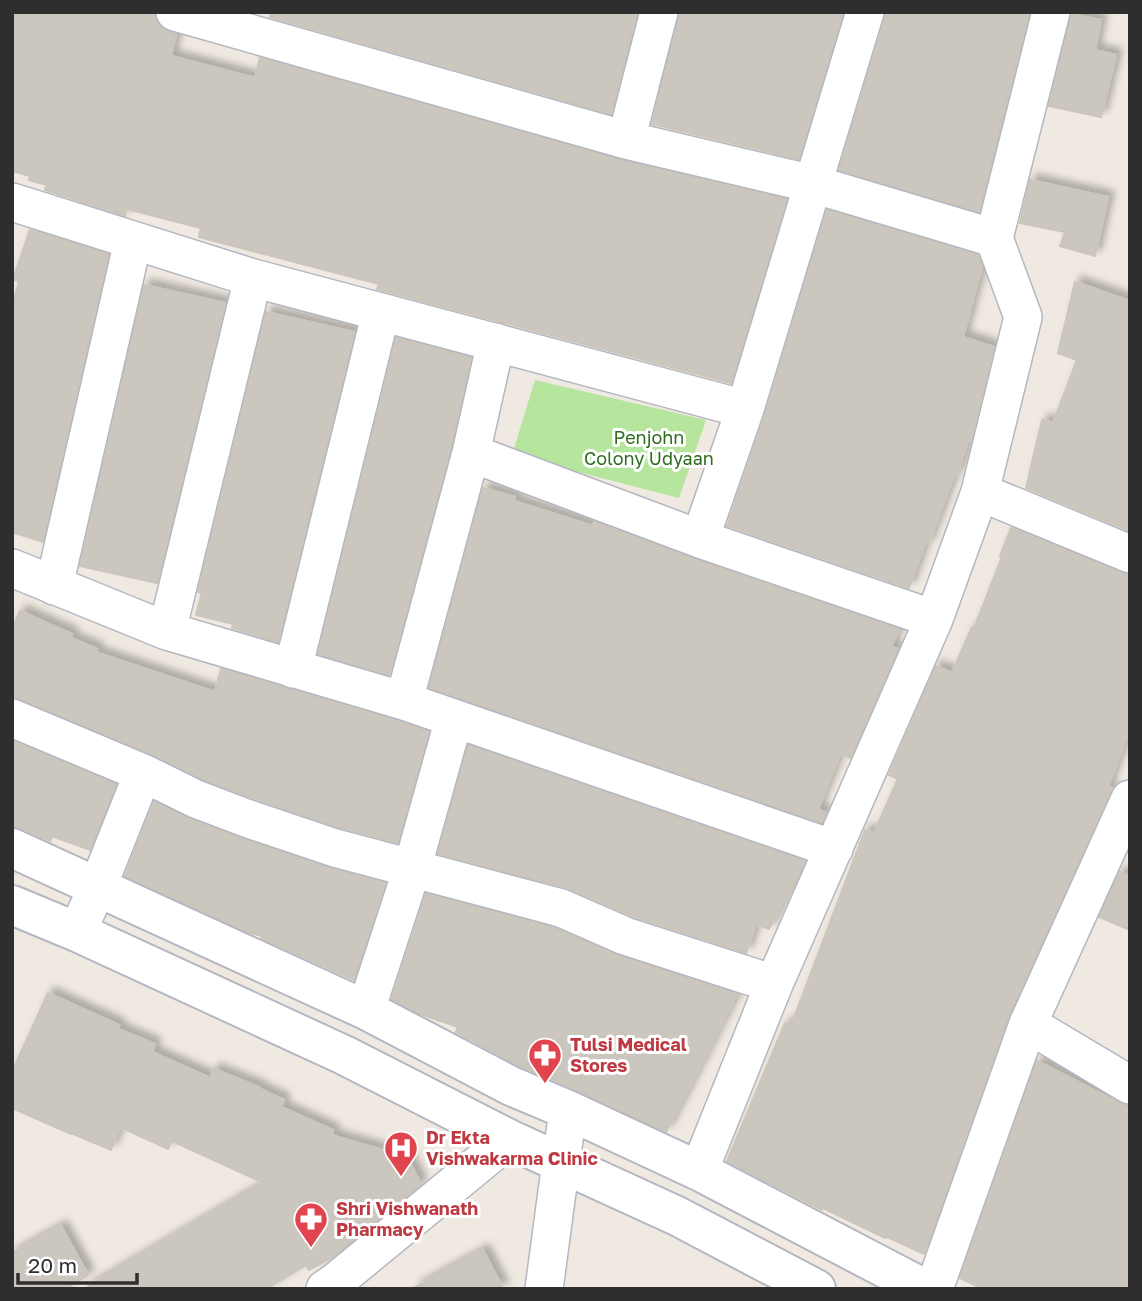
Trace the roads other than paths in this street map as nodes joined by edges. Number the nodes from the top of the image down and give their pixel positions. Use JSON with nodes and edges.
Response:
{"nodes":[{"id":1,"x":175,"y":12,"type":"edge"},
{"id":2,"x":659,"y":12,"type":"edge"},
{"id":3,"x":865,"y":12,"type":"edge"},
{"id":4,"x":1051,"y":12,"type":"edge"},
{"id":5,"x":259,"y":24,"type":"edge"},
{"id":6,"x":626,"y":140,"type":"junction"},
{"id":7,"x":813,"y":184,"type":"junction"},
{"id":8,"x":13,"y":204,"type":"edge"},
{"id":9,"x":994,"y":238,"type":"junction"},
{"id":10,"x":133,"y":240,"type":"junction"},
{"id":11,"x":253,"y":278,"type":"junction"},
{"id":12,"x":381,"y":312,"type":"junction"},
{"id":13,"x":496,"y":342,"type":"junction"},
{"id":14,"x":745,"y":409,"type":"junction"},
{"id":15,"x":471,"y":453,"type":"junction"},
{"id":16,"x":980,"y":492,"type":"junction"},
{"id":17,"x":700,"y":539,"type":"junction"},
{"id":18,"x":1130,"y":554,"type":"edge"},
{"id":19,"x":12,"y":568,"type":"edge"},
{"id":20,"x":54,"y":586,"type":"junction"},
{"id":21,"x":934,"y":619,"type":"junction"},
{"id":22,"x":167,"y":631,"type":"junction"},
{"id":23,"x":293,"y":669,"type":"junction"},
{"id":24,"x":404,"y":701,"type":"junction"},
{"id":25,"x":12,"y":718,"type":"edge"},
{"id":26,"x":454,"y":719,"type":"junction"},
{"id":27,"x":144,"y":773,"type":"junction"},
{"id":28,"x":1129,"y":803,"type":"edge"},
{"id":29,"x":12,"y":848,"type":"edge"},
{"id":30,"x":834,"y":849,"type":"junction"},
{"id":31,"x":412,"y":869,"type":"junction"},
{"id":32,"x":98,"y":886,"type":"junction"},
{"id":33,"x":12,"y":905,"type":"edge"},
{"id":34,"x":77,"y":932,"type":"junction"},
{"id":35,"x":774,"y":984,"type":"junction"},
{"id":36,"x":366,"y":1010,"type":"junction"},
{"id":37,"x":1028,"y":1024,"type":"junction"},
{"id":38,"x":1130,"y":1085,"type":"edge"},
{"id":39,"x":568,"y":1110,"type":"junction"},
{"id":40,"x":509,"y":1139,"type":"junction"},
{"id":41,"x":561,"y":1164,"type":"junction"},
{"id":42,"x":699,"y":1171,"type":"junction"},
{"id":43,"x":325,"y":1289,"type":"edge"},
{"id":44,"x":544,"y":1289,"type":"edge"},
{"id":45,"x":816,"y":1289,"type":"edge"},
{"id":46,"x":925,"y":1289,"type":"edge"},
{"id":47,"x":934,"y":1289,"type":"edge"}],
"edges":[{"from":1,"to":5,"type":"street"},
{"from":2,"to":6,"type":"street"},
{"from":3,"to":7,"type":"street"},
{"from":4,"to":9,"type":"street"},
{"from":5,"to":6,"type":"street"},
{"from":6,"to":7,"type":"street"},
{"from":7,"to":9,"type":"street"},
{"from":7,"to":14,"type":"street"},
{"from":8,"to":10,"type":"street"},
{"from":9,"to":16,"type":"street"},
{"from":10,"to":11,"type":"street"},
{"from":10,"to":20,"type":"street"},
{"from":11,"to":12,"type":"street"},
{"from":11,"to":22,"type":"street"},
{"from":12,"to":13,"type":"street"},
{"from":12,"to":23,"type":"street"},
{"from":13,"to":14,"type":"street"},
{"from":13,"to":15,"type":"street"},
{"from":14,"to":17,"type":"street"},
{"from":15,"to":17,"type":"street"},
{"from":15,"to":24,"type":"street"},
{"from":16,"to":18,"type":"street"},
{"from":16,"to":21,"type":"street"},
{"from":17,"to":21,"type":"street"},
{"from":19,"to":20,"type":"street"},
{"from":20,"to":22,"type":"street"},
{"from":21,"to":30,"type":"street"},
{"from":22,"to":23,"type":"street"},
{"from":23,"to":24,"type":"street"},
{"from":24,"to":26,"type":"street"},
{"from":25,"to":27,"type":"street"},
{"from":26,"to":30,"type":"street"},
{"from":26,"to":31,"type":"street"},
{"from":27,"to":31,"type":"street"},
{"from":27,"to":32,"type":"street"},
{"from":28,"to":37,"type":"street"},
{"from":29,"to":32,"type":"street"},
{"from":30,"to":35,"type":"street"},
{"from":31,"to":35,"type":"street"},
{"from":31,"to":36,"type":"street"},
{"from":32,"to":34,"type":"street"},
{"from":32,"to":36,"type":"street"},
{"from":33,"to":34,"type":"street"},
{"from":34,"to":40,"type":"street"},
{"from":35,"to":42,"type":"street"},
{"from":36,"to":39,"type":"street"},
{"from":37,"to":38,"type":"street"},
{"from":37,"to":47,"type":"street"},
{"from":39,"to":41,"type":"street"},
{"from":39,"to":42,"type":"street"},
{"from":40,"to":41,"type":"street"},
{"from":40,"to":43,"type":"street"},
{"from":41,"to":44,"type":"street"},
{"from":41,"to":45,"type":"street"},
{"from":42,"to":46,"type":"street"}]}
